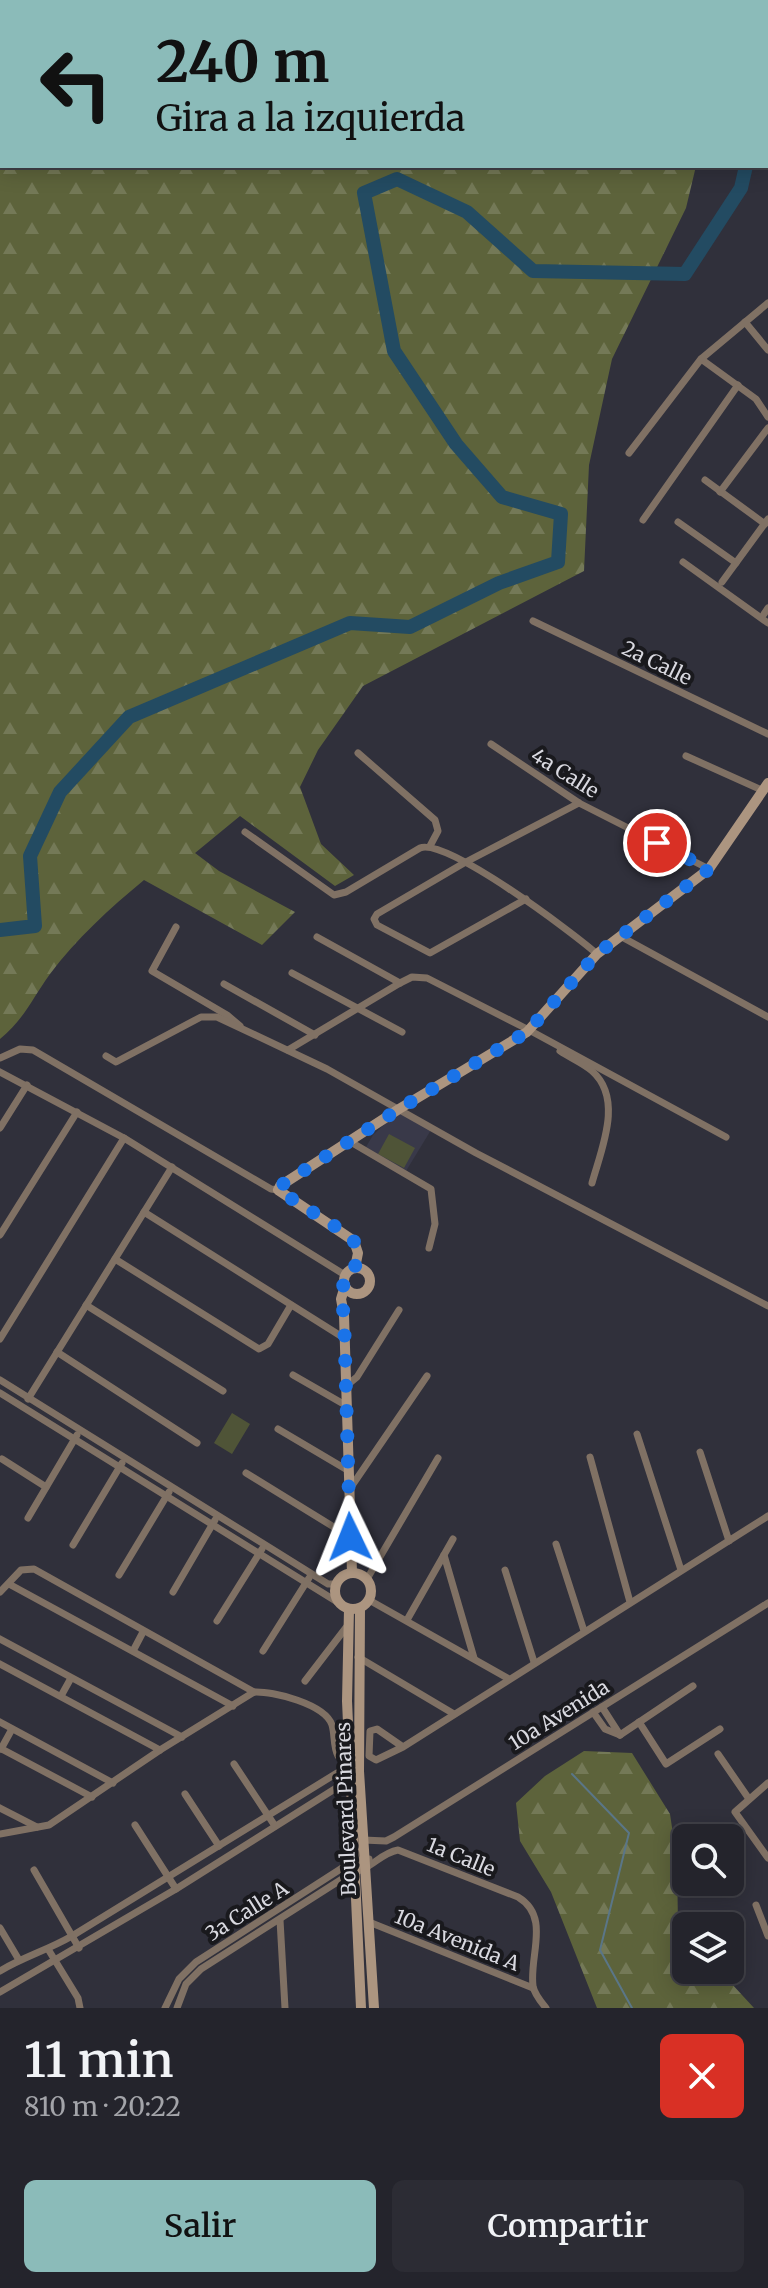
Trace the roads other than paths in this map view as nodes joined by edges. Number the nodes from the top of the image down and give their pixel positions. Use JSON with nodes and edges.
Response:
{"nodes":[{"id":1,"x":768,"y":303,"type":"edge"},
{"id":2,"x":745,"y":322,"type":"junction"},
{"id":3,"x":768,"y":350,"type":"edge"},
{"id":4,"x":701,"y":359,"type":"junction"},
{"id":5,"x":738,"y":385,"type":"junction"},
{"id":6,"x":768,"y":417,"type":"edge"},
{"id":7,"x":768,"y":428,"type":"edge"},
{"id":8,"x":629,"y":453,"type":"dead end"},
{"id":9,"x":705,"y":480,"type":"dead end"},
{"id":10,"x":720,"y":492,"type":"junction"},
{"id":11,"x":643,"y":520,"type":"dead end"},
{"id":12,"x":766,"y":521,"type":"edge"},
{"id":13,"x":678,"y":522,"type":"dead end"},
{"id":14,"x":683,"y":562,"type":"dead end"},
{"id":15,"x":736,"y":563,"type":"junction"},
{"id":16,"x":722,"y":582,"type":"dead end"},
{"id":17,"x":533,"y":621,"type":"dead end"},
{"id":18,"x":768,"y":623,"type":"edge"},
{"id":19,"x":768,"y":734,"type":"edge"},
{"id":20,"x":491,"y":744,"type":"dead end"},
{"id":21,"x":358,"y":753,"type":"dead end"},
{"id":22,"x":686,"y":756,"type":"dead end"},
{"id":23,"x":767,"y":786,"type":"edge"},
{"id":24,"x":579,"y":803,"type":"junction"},
{"id":25,"x":245,"y":832,"type":"dead end"},
{"id":26,"x":430,"y":846,"type":"junction"},
{"id":27,"x":464,"y":863,"type":"junction"},
{"id":28,"x":709,"y":869,"type":"junction"},
{"id":29,"x":526,"y":899,"type":"junction"},
{"id":30,"x":176,"y":927,"type":"dead end"},
{"id":31,"x":620,"y":936,"type":"junction"},
{"id":32,"x":317,"y":937,"type":"dead end"},
{"id":33,"x":597,"y":954,"type":"junction"},
{"id":34,"x":292,"y":973,"type":"dead end"},
{"id":35,"x":400,"y":983,"type":"junction"},
{"id":36,"x":224,"y":984,"type":"dead end"},
{"id":37,"x":360,"y":1009,"type":"junction"},
{"id":38,"x":768,"y":1017,"type":"edge"},
{"id":39,"x":528,"y":1031,"type":"junction"},
{"id":40,"x":248,"y":1032,"type":"junction"},
{"id":41,"x":402,"y":1032,"type":"dead end"},
{"id":42,"x":315,"y":1035,"type":"junction"},
{"id":43,"x":288,"y":1050,"type":"junction"},
{"id":44,"x":106,"y":1056,"type":"dead end"},
{"id":45,"x":0,"y":1058,"type":"edge"},
{"id":46,"x":0,"y":1072,"type":"edge"},
{"id":47,"x":27,"y":1085,"type":"junction"},
{"id":48,"x":399,"y":1109,"type":"junction"},
{"id":49,"x":77,"y":1112,"type":"junction"},
{"id":50,"x":0,"y":1128,"type":"edge"},
{"id":51,"x":726,"y":1137,"type":"dead end"},
{"id":52,"x":124,"y":1138,"type":"junction"},
{"id":53,"x":349,"y":1141,"type":"junction"},
{"id":54,"x":172,"y":1167,"type":"junction"},
{"id":55,"x":592,"y":1183,"type":"dead end"},
{"id":56,"x":278,"y":1190,"type":"junction"},
{"id":57,"x":144,"y":1212,"type":"junction"},
{"id":58,"x":0,"y":1235,"type":"edge"},
{"id":59,"x":429,"y":1248,"type":"dead end"},
{"id":60,"x":115,"y":1259,"type":"junction"},
{"id":61,"x":358,"y":1268,"type":"junction"},
{"id":62,"x":345,"y":1280,"type":"junction"},
{"id":63,"x":356,"y":1294,"type":"junction"},
{"id":64,"x":86,"y":1305,"type":"junction"},
{"id":65,"x":291,"y":1305,"type":"junction"},
{"id":66,"x":768,"y":1306,"type":"edge"},
{"id":67,"x":399,"y":1310,"type":"dead end"},
{"id":68,"x":344,"y":1315,"type":"junction"},
{"id":69,"x":344,"y":1338,"type":"junction"},
{"id":70,"x":0,"y":1339,"type":"edge"},
{"id":71,"x":57,"y":1352,"type":"junction"},
{"id":72,"x":293,"y":1375,"type":"dead end"},
{"id":73,"x":427,"y":1376,"type":"dead end"},
{"id":74,"x":0,"y":1380,"type":"edge"},
{"id":75,"x":346,"y":1386,"type":"junction"},
{"id":76,"x":223,"y":1391,"type":"dead end"},
{"id":77,"x":0,"y":1393,"type":"edge"},
{"id":78,"x":28,"y":1398,"type":"junction"},
{"id":79,"x":347,"y":1406,"type":"junction"},
{"id":80,"x":23,"y":1407,"type":"junction"},
{"id":81,"x":278,"y":1429,"type":"dead end"},
{"id":82,"x":80,"y":1430,"type":"junction"},
{"id":83,"x":637,"y":1434,"type":"dead end"},
{"id":84,"x":75,"y":1439,"type":"junction"},
{"id":85,"x":197,"y":1443,"type":"dead end"},
{"id":86,"x":700,"y":1452,"type":"dead end"},
{"id":87,"x":590,"y":1457,"type":"dead end"},
{"id":88,"x":125,"y":1458,"type":"junction"},
{"id":89,"x":438,"y":1458,"type":"dead end"},
{"id":90,"x":2,"y":1459,"type":"edge"},
{"id":91,"x":120,"y":1467,"type":"junction"},
{"id":92,"x":349,"y":1471,"type":"junction"},
{"id":93,"x":246,"y":1473,"type":"dead end"},
{"id":94,"x":172,"y":1486,"type":"junction"},
{"id":95,"x":46,"y":1487,"type":"junction"},
{"id":96,"x":349,"y":1490,"type":"junction"},
{"id":97,"x":167,"y":1495,"type":"junction"},
{"id":98,"x":218,"y":1515,"type":"junction"},
{"id":99,"x":768,"y":1516,"type":"edge"},
{"id":100,"x":28,"y":1518,"type":"dead end"},
{"id":101,"x":213,"y":1523,"type":"junction"},
{"id":102,"x":350,"y":1537,"type":"junction"},
{"id":103,"x":453,"y":1539,"type":"dead end"},
{"id":104,"x":729,"y":1541,"type":"junction"},
{"id":105,"x":265,"y":1544,"type":"junction"},
{"id":106,"x":556,"y":1544,"type":"dead end"},
{"id":107,"x":73,"y":1545,"type":"dead end"},
{"id":108,"x":261,"y":1553,"type":"junction"},
{"id":109,"x":444,"y":1555,"type":"junction"},
{"id":110,"x":505,"y":1570,"type":"dead end"},
{"id":111,"x":681,"y":1570,"type":"junction"},
{"id":112,"x":312,"y":1572,"type":"junction"},
{"id":113,"x":352,"y":1573,"type":"junction"},
{"id":114,"x":119,"y":1575,"type":"dead end"},
{"id":115,"x":367,"y":1579,"type":"junction"},
{"id":116,"x":307,"y":1581,"type":"junction"},
{"id":117,"x":9,"y":1584,"type":"junction"},
{"id":118,"x":337,"y":1584,"type":"junction"},
{"id":119,"x":0,"y":1592,"type":"edge"},
{"id":120,"x":173,"y":1592,"type":"dead end"},
{"id":121,"x":369,"y":1600,"type":"junction"},
{"id":122,"x":630,"y":1602,"type":"junction"},
{"id":123,"x":339,"y":1603,"type":"junction"},
{"id":124,"x":768,"y":1603,"type":"edge"},
{"id":125,"x":354,"y":1609,"type":"junction"},
{"id":126,"x":407,"y":1620,"type":"junction"},
{"id":127,"x":217,"y":1621,"type":"dead end"},
{"id":128,"x":348,"y":1625,"type":"junction"},
{"id":129,"x":584,"y":1631,"type":"junction"},
{"id":130,"x":143,"y":1632,"type":"junction"},
{"id":131,"x":0,"y":1639,"type":"edge"},
{"id":132,"x":133,"y":1651,"type":"junction"},
{"id":133,"x":263,"y":1651,"type":"dead end"},
{"id":134,"x":348,"y":1655,"type":"junction"},
{"id":135,"x":360,"y":1658,"type":"junction"},
{"id":136,"x":474,"y":1658,"type":"junction"},
{"id":137,"x":534,"y":1662,"type":"junction"},
{"id":138,"x":0,"y":1664,"type":"edge"},
{"id":139,"x":71,"y":1678,"type":"junction"},
{"id":140,"x":509,"y":1679,"type":"junction"},
{"id":141,"x":305,"y":1681,"type":"dead end"},
{"id":142,"x":693,"y":1686,"type":"dead end"},
{"id":143,"x":254,"y":1692,"type":"junction"},
{"id":144,"x":61,"y":1696,"type":"junction"},
{"id":145,"x":233,"y":1706,"type":"junction"},
{"id":146,"x":602,"y":1707,"type":"junction"},
{"id":147,"x":593,"y":1712,"type":"junction"},
{"id":148,"x":454,"y":1714,"type":"junction"},
{"id":149,"x":0,"y":1722,"type":"edge"},
{"id":150,"x":639,"y":1722,"type":"junction"},
{"id":151,"x":12,"y":1729,"type":"junction"},
{"id":152,"x":720,"y":1729,"type":"dead end"},
{"id":153,"x":620,"y":1735,"type":"junction"},
{"id":154,"x":182,"y":1737,"type":"junction"},
{"id":155,"x":403,"y":1747,"type":"junction"},
{"id":156,"x":1,"y":1748,"type":"edge"},
{"id":157,"x":160,"y":1750,"type":"junction"},
{"id":158,"x":718,"y":1754,"type":"dead end"},
{"id":159,"x":234,"y":1764,"type":"dead end"},
{"id":160,"x":355,"y":1766,"type":"junction"},
{"id":161,"x":113,"y":1783,"type":"junction"},
{"id":162,"x":768,"y":1783,"type":"edge"},
{"id":163,"x":355,"y":1787,"type":"junction"},
{"id":164,"x":185,"y":1794,"type":"dead end"},
{"id":165,"x":92,"y":1797,"type":"junction"},
{"id":166,"x":749,"y":1799,"type":"junction"},
{"id":167,"x":0,"y":1808,"type":"edge"},
{"id":168,"x":268,"y":1815,"type":"junction"},
{"id":169,"x":135,"y":1825,"type":"dead end"},
{"id":170,"x":275,"y":1826,"type":"junction"},
{"id":171,"x":38,"y":1828,"type":"junction"},
{"id":172,"x":0,"y":1834,"type":"edge"},
{"id":173,"x":362,"y":1840,"type":"junction"},
{"id":174,"x":219,"y":1846,"type":"junction"},
{"id":175,"x":768,"y":1858,"type":"edge"},
{"id":176,"x":362,"y":1865,"type":"junction"},
{"id":177,"x":34,"y":1870,"type":"dead end"},
{"id":178,"x":169,"y":1878,"type":"junction"},
{"id":179,"x":176,"y":1889,"type":"junction"},
{"id":180,"x":756,"y":1905,"type":"dead end"},
{"id":181,"x":280,"y":1920,"type":"junction"},
{"id":182,"x":369,"y":1922,"type":"junction"},
{"id":183,"x":0,"y":1928,"type":"edge"},
{"id":184,"x":72,"y":1936,"type":"junction"},
{"id":185,"x":768,"y":1936,"type":"edge"},
{"id":186,"x":79,"y":1948,"type":"junction"},
{"id":187,"x":48,"y":1949,"type":"junction"},
{"id":188,"x":19,"y":1960,"type":"junction"},
{"id":189,"x":55,"y":1961,"type":"junction"},
{"id":190,"x":0,"y":1971,"type":"edge"},
{"id":191,"x":533,"y":1988,"type":"junction"},
{"id":192,"x":0,"y":1992,"type":"edge"},
{"id":193,"x":360,"y":2006,"type":"edge"},
{"id":194,"x":80,"y":2008,"type":"edge"},
{"id":195,"x":165,"y":2008,"type":"edge"},
{"id":196,"x":177,"y":2008,"type":"edge"},
{"id":197,"x":285,"y":2008,"type":"edge"},
{"id":198,"x":374,"y":2008,"type":"edge"},
{"id":199,"x":546,"y":2008,"type":"edge"}],
"edges":[{"from":1,"to":2,"type":"street"},
{"from":2,"to":3,"type":"street"},
{"from":2,"to":4,"type":"street"},
{"from":4,"to":5,"type":"street"},
{"from":4,"to":8,"type":"street"},
{"from":5,"to":6,"type":"street"},
{"from":5,"to":11,"type":"street"},
{"from":7,"to":10,"type":"street"},
{"from":9,"to":10,"type":"street"},
{"from":10,"to":12,"type":"street"},
{"from":12,"to":15,"type":"street"},
{"from":13,"to":15,"type":"street"},
{"from":14,"to":18,"type":"street"},
{"from":15,"to":16,"type":"street"},
{"from":17,"to":19,"type":"street","name":"2a Calle"},
{"from":20,"to":24,"type":"street","name":"4a Calle"},
{"from":21,"to":26,"type":"street"},
{"from":22,"to":23,"type":"street"},
{"from":23,"to":28,"type":"street"},
{"from":24,"to":27,"type":"street"},
{"from":24,"to":28,"type":"street","name":"4a Calle"},
{"from":25,"to":26,"type":"street"},
{"from":26,"to":27,"type":"street"},
{"from":27,"to":29,"type":"street"},
{"from":27,"to":29,"type":"street"},
{"from":28,"to":31,"type":"street"},
{"from":29,"to":33,"type":"street"},
{"from":30,"to":40,"type":"street"},
{"from":31,"to":33,"type":"street"},
{"from":31,"to":38,"type":"street"},
{"from":32,"to":35,"type":"street"},
{"from":33,"to":39,"type":"street"},
{"from":34,"to":37,"type":"street"},
{"from":35,"to":37,"type":"street"},
{"from":35,"to":39,"type":"street"},
{"from":36,"to":42,"type":"street"},
{"from":37,"to":41,"type":"street"},
{"from":37,"to":42,"type":"street"},
{"from":39,"to":48,"type":"street"},
{"from":39,"to":51,"type":"street"},
{"from":39,"to":55,"type":"street"},
{"from":40,"to":43,"type":"street"},
{"from":40,"to":44,"type":"street"},
{"from":42,"to":43,"type":"street"},
{"from":43,"to":48,"type":"street"},
{"from":45,"to":56,"type":"street"},
{"from":46,"to":47,"type":"street"},
{"from":47,"to":49,"type":"street"},
{"from":47,"to":50,"type":"street"},
{"from":48,"to":53,"type":"street"},
{"from":48,"to":66,"type":"street"},
{"from":49,"to":52,"type":"street"},
{"from":49,"to":58,"type":"street"},
{"from":52,"to":54,"type":"street"},
{"from":52,"to":70,"type":"street"},
{"from":53,"to":56,"type":"street"},
{"from":53,"to":59,"type":"street"},
{"from":54,"to":57,"type":"street"},
{"from":54,"to":62,"type":"street"},
{"from":56,"to":61,"type":"street"},
{"from":57,"to":60,"type":"street"},
{"from":57,"to":65,"type":"street"},
{"from":60,"to":64,"type":"street"},
{"from":60,"to":65,"type":"street"},
{"from":61,"to":62,"type":"street"},
{"from":61,"to":63,"type":"street"},
{"from":62,"to":63,"type":"street"},
{"from":62,"to":68,"type":"street"},
{"from":63,"to":68,"type":"street"},
{"from":64,"to":71,"type":"street"},
{"from":64,"to":76,"type":"street"},
{"from":65,"to":69,"type":"street"},
{"from":67,"to":75,"type":"street"},
{"from":68,"to":69,"type":"street"},
{"from":69,"to":75,"type":"street"},
{"from":71,"to":78,"type":"street"},
{"from":71,"to":85,"type":"street"},
{"from":72,"to":79,"type":"street"},
{"from":73,"to":96,"type":"street"},
{"from":74,"to":78,"type":"street"},
{"from":75,"to":79,"type":"street"},
{"from":77,"to":80,"type":"street"},
{"from":78,"to":80,"type":"street"},
{"from":78,"to":82,"type":"street"},
{"from":79,"to":92,"type":"street"},
{"from":80,"to":84,"type":"street"},
{"from":81,"to":92,"type":"street"},
{"from":82,"to":84,"type":"street"},
{"from":82,"to":88,"type":"street"},
{"from":83,"to":111,"type":"street"},
{"from":84,"to":91,"type":"street"},
{"from":84,"to":95,"type":"street"},
{"from":86,"to":104,"type":"street"},
{"from":87,"to":122,"type":"street"},
{"from":88,"to":91,"type":"street"},
{"from":88,"to":94,"type":"street"},
{"from":89,"to":115,"type":"street"},
{"from":90,"to":95,"type":"street"},
{"from":91,"to":97,"type":"street"},
{"from":91,"to":107,"type":"street"},
{"from":92,"to":96,"type":"street"},
{"from":93,"to":102,"type":"street"},
{"from":94,"to":97,"type":"street"},
{"from":94,"to":98,"type":"street"},
{"from":95,"to":100,"type":"street"},
{"from":96,"to":102,"type":"street"},
{"from":97,"to":101,"type":"street"},
{"from":97,"to":114,"type":"street"},
{"from":98,"to":101,"type":"street"},
{"from":98,"to":105,"type":"street"},
{"from":99,"to":104,"type":"street"},
{"from":101,"to":108,"type":"street"},
{"from":101,"to":120,"type":"street"},
{"from":102,"to":113,"type":"street"},
{"from":103,"to":109,"type":"street"},
{"from":104,"to":111,"type":"street"},
{"from":105,"to":108,"type":"street"},
{"from":105,"to":112,"type":"street"},
{"from":106,"to":129,"type":"street"},
{"from":108,"to":116,"type":"street"},
{"from":108,"to":127,"type":"street"},
{"from":109,"to":126,"type":"street"},
{"from":109,"to":136,"type":"street"},
{"from":110,"to":137,"type":"street"},
{"from":111,"to":122,"type":"street"},
{"from":112,"to":116,"type":"street"},
{"from":112,"to":118,"type":"street"},
{"from":113,"to":115,"type":"street"},
{"from":113,"to":118,"type":"street"},
{"from":115,"to":121,"type":"street"},
{"from":116,"to":123,"type":"street"},
{"from":116,"to":133,"type":"street"},
{"from":117,"to":119,"type":"street"},
{"from":117,"to":130,"type":"street"},
{"from":117,"to":132,"type":"street"},
{"from":118,"to":123,"type":"street"},
{"from":121,"to":125,"type":"street"},
{"from":121,"to":126,"type":"street"},
{"from":122,"to":129,"type":"street"},
{"from":123,"to":125,"type":"street"},
{"from":124,"to":146,"type":"street","name":"10a Avenida"},
{"from":125,"to":128,"type":"street","name":"Boulevard Pinares"},
{"from":125,"to":135,"type":"street","name":"Boulevard Pinares"},
{"from":126,"to":136,"type":"street"},
{"from":128,"to":134,"type":"street","name":"Boulevard Pinares"},
{"from":128,"to":141,"type":"street"},
{"from":129,"to":137,"type":"street"},
{"from":130,"to":132,"type":"street"},
{"from":130,"to":143,"type":"street"},
{"from":131,"to":139,"type":"street"},
{"from":132,"to":145,"type":"street"},
{"from":134,"to":135,"type":"street"},
{"from":134,"to":160,"type":"street","name":"Boulevard Pinares"},
{"from":135,"to":148,"type":"street"},
{"from":135,"to":160,"type":"street","name":"Boulevard Pinares"},
{"from":136,"to":140,"type":"street"},
{"from":137,"to":140,"type":"street"},
{"from":138,"to":144,"type":"street"},
{"from":139,"to":144,"type":"street"},
{"from":139,"to":154,"type":"street"},
{"from":140,"to":148,"type":"street"},
{"from":142,"to":150,"type":"street"},
{"from":143,"to":145,"type":"street"},
{"from":143,"to":160,"type":"street"},
{"from":144,"to":157,"type":"street"},
{"from":145,"to":154,"type":"street"},
{"from":146,"to":147,"type":"street","name":"10a Avenida"},
{"from":146,"to":153,"type":"street"},
{"from":147,"to":153,"type":"street"},
{"from":147,"to":173,"type":"street","name":"10a Avenida"},
{"from":148,"to":155,"type":"street"},
{"from":149,"to":151,"type":"street"},
{"from":150,"to":152,"type":"street"},
{"from":150,"to":153,"type":"street"},
{"from":151,"to":156,"type":"street"},
{"from":151,"to":161,"type":"street"},
{"from":154,"to":157,"type":"street"},
{"from":155,"to":155,"type":"street"},
{"from":156,"to":165,"type":"street"},
{"from":157,"to":161,"type":"street"},
{"from":158,"to":166,"type":"street"},
{"from":159,"to":168,"type":"street"},
{"from":160,"to":163,"type":"street","name":"Boulevard Pinares"},
{"from":160,"to":168,"type":"street"},
{"from":161,"to":165,"type":"street"},
{"from":162,"to":166,"type":"street"},
{"from":163,"to":170,"type":"street"},
{"from":163,"to":173,"type":"street","name":"Boulevard Pinares"},
{"from":163,"to":176,"type":"street","name":"Boulevard Pinares"},
{"from":164,"to":174,"type":"street"},
{"from":165,"to":171,"type":"street"},
{"from":166,"to":175,"type":"street"},
{"from":167,"to":171,"type":"street"},
{"from":168,"to":170,"type":"street"},
{"from":168,"to":174,"type":"street"},
{"from":169,"to":178,"type":"street"},
{"from":170,"to":179,"type":"street"},
{"from":171,"to":172,"type":"street"},
{"from":173,"to":176,"type":"street","name":"Boulevard Pinares"},
{"from":174,"to":178,"type":"street"},
{"from":176,"to":181,"type":"street","name":"3a Calle A"},
{"from":176,"to":182,"type":"street","name":"Boulevard Pinares"},
{"from":176,"to":191,"type":"street","name":"1a Calle"},
{"from":176,"to":193,"type":"street","name":"Boulevard Pinares"},
{"from":176,"to":195,"type":"street","name":"3a Calle A"},
{"from":177,"to":184,"type":"street"},
{"from":178,"to":179,"type":"street"},
{"from":178,"to":184,"type":"street"},
{"from":179,"to":186,"type":"street"},
{"from":180,"to":185,"type":"street"},
{"from":181,"to":196,"type":"street","name":"3a Calle A"},
{"from":181,"to":197,"type":"street"},
{"from":182,"to":191,"type":"street","name":"10a Avenida A"},
{"from":182,"to":198,"type":"street","name":"Boulevard Pinares"},
{"from":183,"to":188,"type":"street"},
{"from":184,"to":186,"type":"street"},
{"from":184,"to":187,"type":"street"},
{"from":186,"to":189,"type":"street"},
{"from":187,"to":188,"type":"street"},
{"from":187,"to":189,"type":"street"},
{"from":188,"to":190,"type":"street"},
{"from":189,"to":192,"type":"street"},
{"from":189,"to":194,"type":"street"},
{"from":191,"to":199,"type":"street"},
{"from":193,"to":198,"type":"street"}]}
